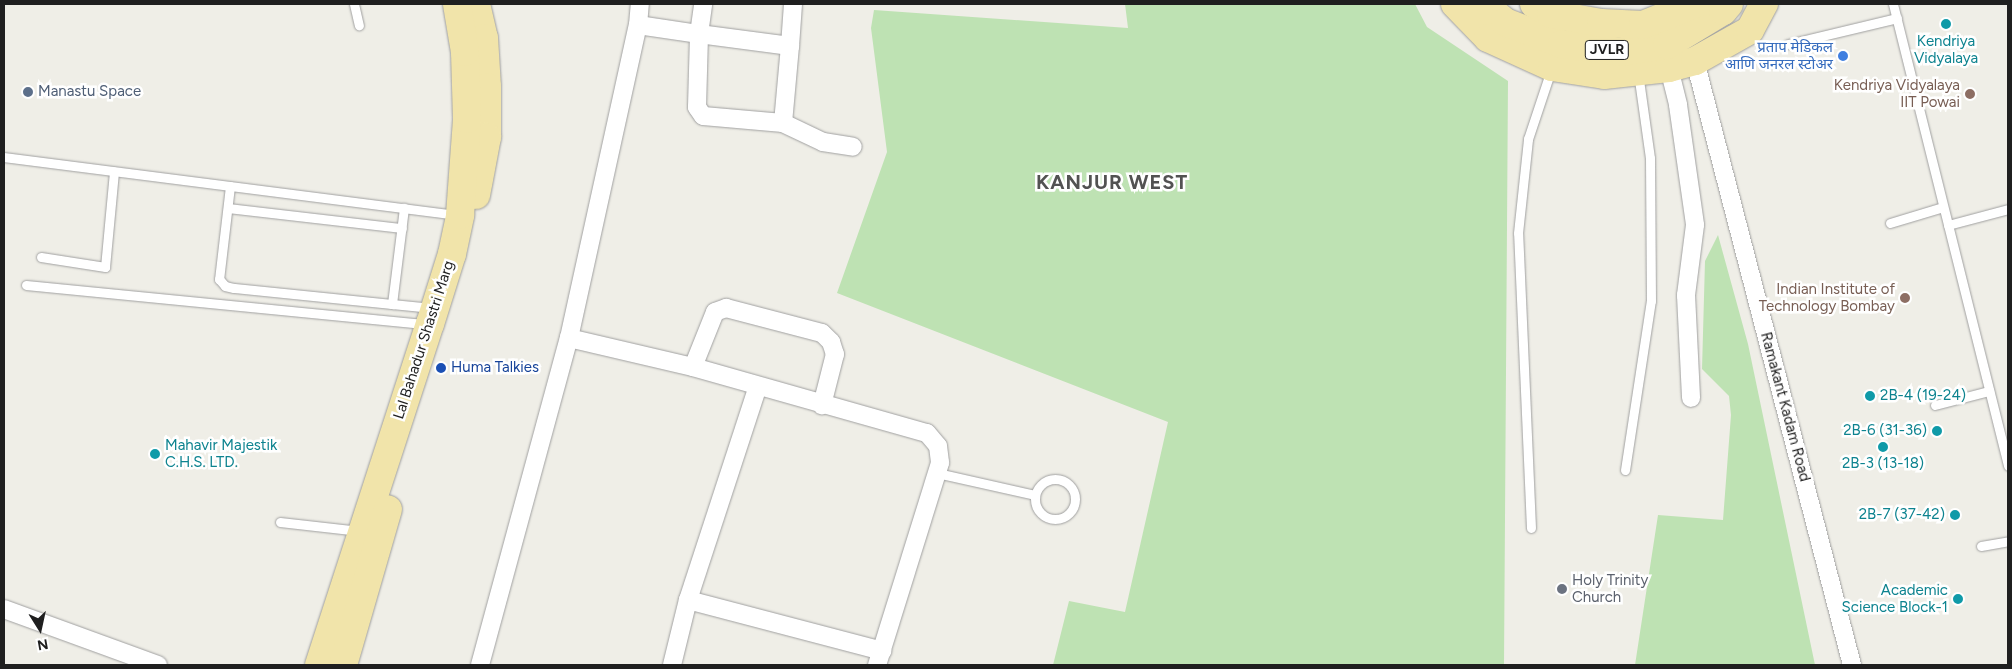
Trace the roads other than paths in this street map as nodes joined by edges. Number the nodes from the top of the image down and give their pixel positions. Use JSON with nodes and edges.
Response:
{"nodes":[{"id":1,"x":354,"y":4,"type":"edge"},
{"id":2,"x":457,"y":4,"type":"edge"},
{"id":3,"x":476,"y":4,"type":"edge"},
{"id":4,"x":640,"y":4,"type":"edge"},
{"id":5,"x":703,"y":4,"type":"edge"},
{"id":6,"x":793,"y":4,"type":"edge"},
{"id":7,"x":1455,"y":4,"type":"edge"},
{"id":8,"x":1483,"y":4,"type":"edge"},
{"id":9,"x":1534,"y":4,"type":"edge"},
{"id":10,"x":1695,"y":4,"type":"edge"},
{"id":11,"x":1729,"y":4,"type":"edge"},
{"id":12,"x":1764,"y":4,"type":"edge"},
{"id":13,"x":1893,"y":4,"type":"edge"},
{"id":14,"x":1897,"y":18,"type":"junction"},
{"id":15,"x":359,"y":25,"type":"dead end"},
{"id":16,"x":638,"y":25,"type":"junction"},
{"id":17,"x":699,"y":34,"type":"junction"},
{"id":18,"x":1788,"y":44,"type":"dead end"},
{"id":19,"x":790,"y":46,"type":"junction"},
{"id":20,"x":1682,"y":65,"type":"junction"},
{"id":21,"x":1552,"y":67,"type":"junction"},
{"id":22,"x":1638,"y":71,"type":"junction"},
{"id":23,"x":783,"y":123,"type":"junction"},
{"id":24,"x":853,"y":147,"type":"dead end"},
{"id":25,"x":4,"y":157,"type":"edge"},
{"id":26,"x":114,"y":171,"type":"junction"},
{"id":27,"x":230,"y":186,"type":"junction"},
{"id":28,"x":1943,"y":207,"type":"junction"},
{"id":29,"x":228,"y":208,"type":"junction"},
{"id":30,"x":404,"y":208,"type":"junction"},
{"id":31,"x":2008,"y":209,"type":"edge"},
{"id":32,"x":466,"y":216,"type":"junction"},
{"id":33,"x":1890,"y":223,"type":"dead end"},
{"id":34,"x":1948,"y":225,"type":"junction"},
{"id":35,"x":402,"y":228,"type":"junction"},
{"id":36,"x":41,"y":257,"type":"dead end"},
{"id":37,"x":26,"y":285,"type":"dead end"},
{"id":38,"x":392,"y":304,"type":"junction"},
{"id":39,"x":433,"y":316,"type":"junction"},
{"id":40,"x":569,"y":338,"type":"junction"},
{"id":41,"x":693,"y":367,"type":"junction"},
{"id":42,"x":758,"y":386,"type":"junction"},
{"id":43,"x":1989,"y":390,"type":"junction"},
{"id":44,"x":1691,"y":398,"type":"dead end"},
{"id":45,"x":1935,"y":404,"type":"dead end"},
{"id":46,"x":822,"y":405,"type":"junction"},
{"id":47,"x":2004,"y":429,"type":"edge"},
{"id":48,"x":2008,"y":466,"type":"edge"},
{"id":49,"x":1625,"y":470,"type":"dead end"},
{"id":50,"x":937,"y":473,"type":"junction"},
{"id":51,"x":1035,"y":496,"type":"junction"},
{"id":52,"x":280,"y":522,"type":"dead end"},
{"id":53,"x":1531,"y":528,"type":"dead end"},
{"id":54,"x":362,"y":531,"type":"junction"},
{"id":55,"x":2008,"y":541,"type":"edge"},
{"id":56,"x":1981,"y":546,"type":"dead end"},
{"id":57,"x":688,"y":600,"type":"junction"},
{"id":58,"x":4,"y":609,"type":"edge"},
{"id":59,"x":879,"y":658,"type":"edge"},
{"id":60,"x":158,"y":665,"type":"edge"},
{"id":61,"x":319,"y":665,"type":"edge"},
{"id":62,"x":343,"y":665,"type":"edge"},
{"id":63,"x":480,"y":665,"type":"edge"},
{"id":64,"x":672,"y":665,"type":"edge"},
{"id":65,"x":1852,"y":665,"type":"edge"}],
"edges":[{"from":1,"to":15,"type":"lane"},
{"from":2,"to":32,"type":"main road","name":"Lal Bahadur Shastri Marg"},
{"from":3,"to":32,"type":"main road","name":"Lal Bahadur Shastri Marg"},
{"from":4,"to":16,"type":"street"},
{"from":5,"to":17,"type":"street"},
{"from":6,"to":19,"type":"street"},
{"from":7,"to":21,"type":"main road"},
{"from":8,"to":11,"type":"main road","number":"JVLR"},
{"from":9,"to":10,"type":"main road","number":"JVLR"},
{"from":12,"to":20,"type":"main road"},
{"from":13,"to":14,"type":"lane"},
{"from":14,"to":18,"type":"lane"},
{"from":14,"to":28,"type":"lane"},
{"from":16,"to":17,"type":"street"},
{"from":16,"to":40,"type":"street"},
{"from":17,"to":19,"type":"street"},
{"from":17,"to":23,"type":"street"},
{"from":19,"to":23,"type":"street"},
{"from":20,"to":22,"type":"main road"},
{"from":20,"to":44,"type":"street"},
{"from":20,"to":65,"type":"street","name":"Ramakant Kadam Road"},
{"from":21,"to":22,"type":"main road"},
{"from":21,"to":53,"type":"lane"},
{"from":22,"to":49,"type":"lane"},
{"from":23,"to":24,"type":"street"},
{"from":25,"to":26,"type":"lane"},
{"from":26,"to":27,"type":"lane"},
{"from":26,"to":36,"type":"lane"},
{"from":27,"to":29,"type":"lane"},
{"from":27,"to":30,"type":"lane"},
{"from":28,"to":33,"type":"lane"},
{"from":28,"to":34,"type":"lane"},
{"from":29,"to":35,"type":"lane"},
{"from":29,"to":38,"type":"lane"},
{"from":30,"to":32,"type":"lane"},
{"from":30,"to":35,"type":"lane"},
{"from":31,"to":34,"type":"lane"},
{"from":32,"to":39,"type":"main road","name":"Lal Bahadur Shastri Marg"},
{"from":32,"to":62,"type":"main road","name":"Lal Bahadur Shastri Marg"},
{"from":34,"to":43,"type":"lane"},
{"from":35,"to":38,"type":"lane"},
{"from":37,"to":39,"type":"lane"},
{"from":38,"to":39,"type":"lane"},
{"from":39,"to":54,"type":"main road","name":"Lal Bahadur Shastri Marg"},
{"from":40,"to":41,"type":"street"},
{"from":40,"to":63,"type":"street"},
{"from":41,"to":42,"type":"street"},
{"from":41,"to":46,"type":"street"},
{"from":42,"to":46,"type":"street"},
{"from":42,"to":57,"type":"street"},
{"from":43,"to":45,"type":"lane"},
{"from":43,"to":47,"type":"lane"},
{"from":46,"to":50,"type":"street"},
{"from":47,"to":48,"type":"lane"},
{"from":50,"to":51,"type":"lane"},
{"from":50,"to":59,"type":"street"},
{"from":51,"to":51,"type":"lane"},
{"from":52,"to":54,"type":"lane"},
{"from":54,"to":61,"type":"main road","name":"Lal Bahadur Shastri Marg"},
{"from":55,"to":56,"type":"lane"},
{"from":57,"to":59,"type":"street"},
{"from":57,"to":64,"type":"street"},
{"from":58,"to":60,"type":"street"}]}
